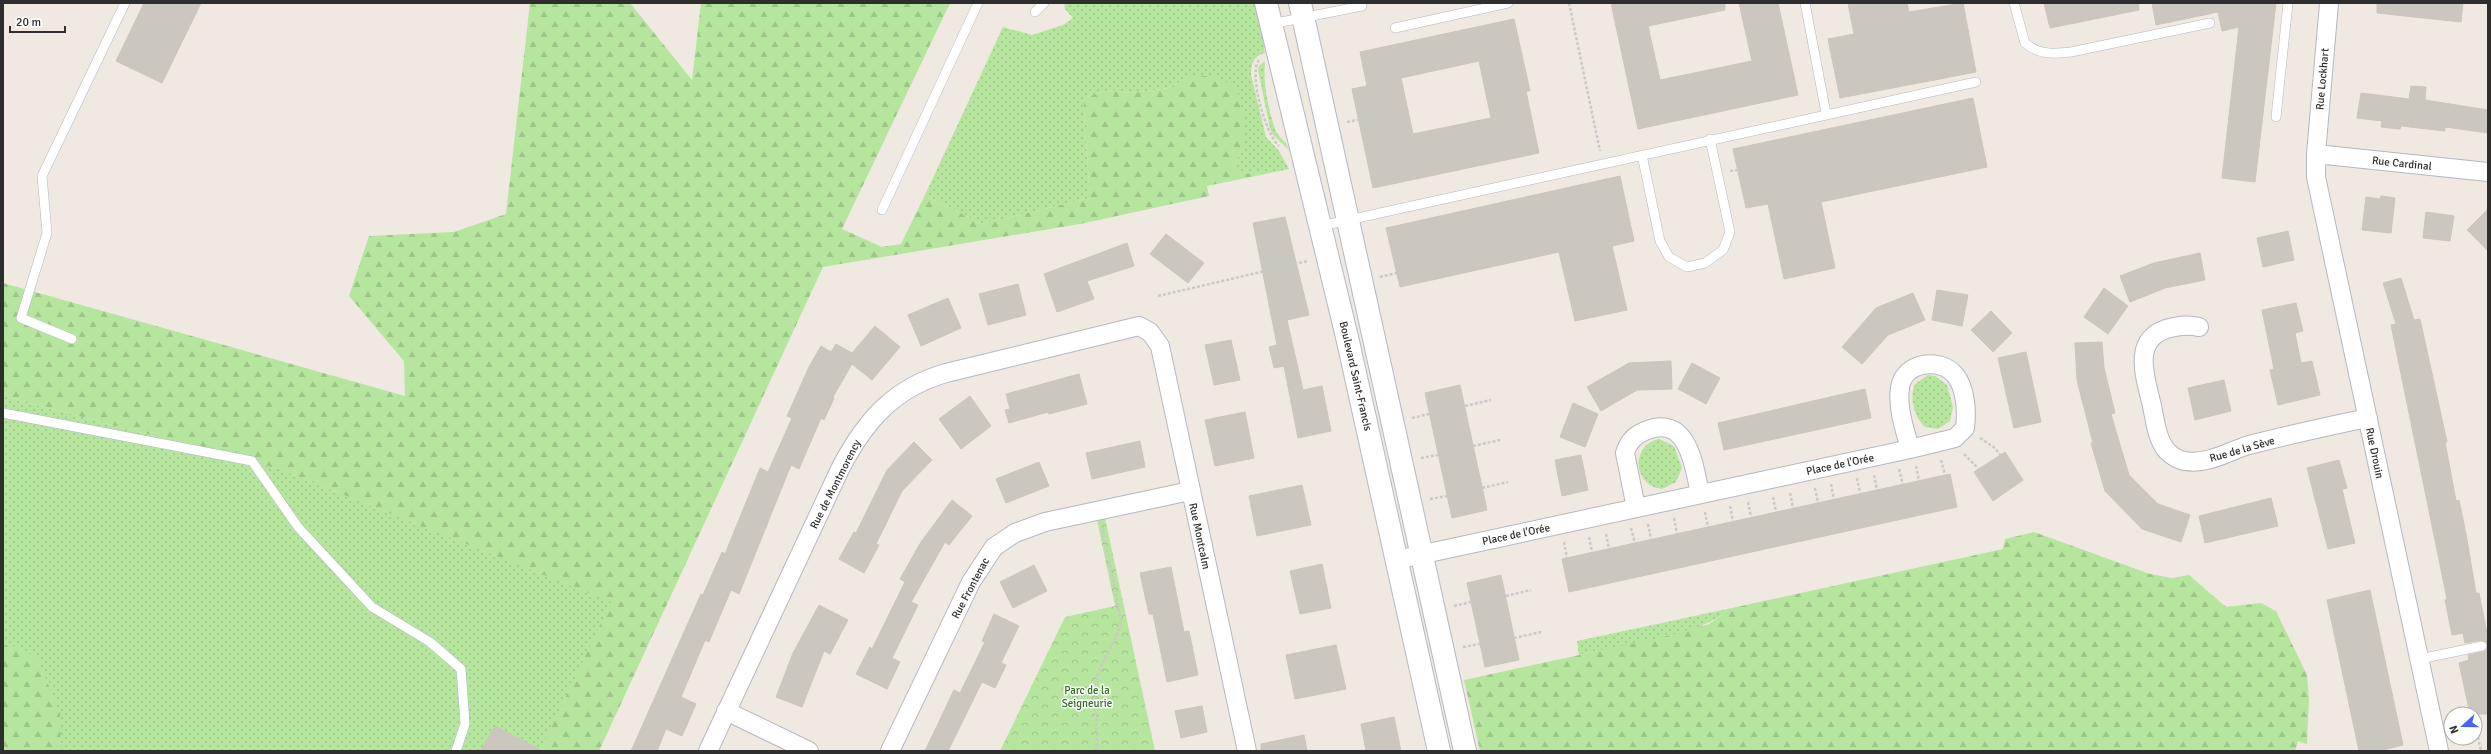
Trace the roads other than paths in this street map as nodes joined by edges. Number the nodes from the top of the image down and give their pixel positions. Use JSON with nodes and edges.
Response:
{"nodes":[{"id":1,"x":125,"y":3,"type":"edge"},
{"id":2,"x":978,"y":3,"type":"edge"},
{"id":3,"x":1044,"y":3,"type":"edge"},
{"id":4,"x":1266,"y":3,"type":"edge"},
{"id":5,"x":1508,"y":3,"type":"edge"},
{"id":6,"x":1804,"y":3,"type":"edge"},
{"id":7,"x":2014,"y":3,"type":"edge"},
{"id":8,"x":2288,"y":3,"type":"edge"},
{"id":9,"x":2329,"y":3,"type":"edge"},
{"id":10,"x":1362,"y":6,"type":"dead end"},
{"id":11,"x":1302,"y":10,"type":"edge"},
{"id":12,"x":1035,"y":12,"type":"dead end"},
{"id":13,"x":2210,"y":23,"type":"dead end"},
{"id":14,"x":1271,"y":24,"type":"junction"},
{"id":15,"x":1395,"y":28,"type":"dead end"},
{"id":16,"x":1976,"y":82,"type":"dead end"},
{"id":17,"x":1826,"y":113,"type":"junction"},
{"id":18,"x":2276,"y":117,"type":"dead end"},
{"id":19,"x":1710,"y":139,"type":"junction"},
{"id":20,"x":2316,"y":154,"type":"junction"},
{"id":21,"x":1642,"y":155,"type":"junction"},
{"id":22,"x":2488,"y":172,"type":"edge"},
{"id":23,"x":882,"y":210,"type":"dead end"},
{"id":24,"x":1348,"y":219,"type":"junction"},
{"id":25,"x":1321,"y":226,"type":"junction"},
{"id":26,"x":2199,"y":326,"type":"dead end"},
{"id":27,"x":1144,"y":327,"type":"joint"},
{"id":28,"x":72,"y":339,"type":"dead end"},
{"id":29,"x":3,"y":413,"type":"edge"},
{"id":30,"x":2368,"y":418,"type":"junction"},
{"id":31,"x":1912,"y":455,"type":"junction"},
{"id":32,"x":1190,"y":491,"type":"junction"},
{"id":33,"x":1702,"y":501,"type":"junction"},
{"id":34,"x":1638,"y":517,"type":"junction"},
{"id":35,"x":1421,"y":554,"type":"junction"},
{"id":36,"x":1396,"y":560,"type":"junction"},
{"id":37,"x":2482,"y":646,"type":"dead end"},
{"id":38,"x":2420,"y":659,"type":"junction"},
{"id":39,"x":726,"y":711,"type":"junction"},
{"id":40,"x":456,"y":751,"type":"edge"},
{"id":41,"x":708,"y":751,"type":"edge"},
{"id":42,"x":809,"y":751,"type":"edge"},
{"id":43,"x":890,"y":751,"type":"edge"},
{"id":44,"x":1247,"y":751,"type":"edge"},
{"id":45,"x":1439,"y":751,"type":"edge"},
{"id":46,"x":1465,"y":751,"type":"edge"},
{"id":47,"x":2439,"y":751,"type":"edge"}],
"edges":[{"from":1,"to":28,"type":"lane"},
{"from":2,"to":23,"type":"lane"},
{"from":3,"to":12,"type":"lane"},
{"from":4,"to":14,"type":"street","name":"Boulevard Saint-Francis"},
{"from":5,"to":15,"type":"lane"},
{"from":6,"to":17,"type":"lane"},
{"from":7,"to":13,"type":"lane"},
{"from":8,"to":18,"type":"lane"},
{"from":9,"to":20,"type":"street","name":"Rue Lockhart"},
{"from":10,"to":11,"type":"lane"},
{"from":11,"to":14,"type":"lane"},
{"from":11,"to":24,"type":"street"},
{"from":14,"to":25,"type":"street","name":"Boulevard Saint-Francis"},
{"from":16,"to":17,"type":"lane"},
{"from":17,"to":19,"type":"lane"},
{"from":19,"to":21,"type":"lane"},
{"from":19,"to":21,"type":"lane"},
{"from":20,"to":22,"type":"street","name":"Rue Cardinal"},
{"from":20,"to":30,"type":"street","name":"Rue Drouin"},
{"from":21,"to":24,"type":"lane"},
{"from":24,"to":25,"type":"lane"},
{"from":24,"to":35,"type":"street"},
{"from":25,"to":36,"type":"street","name":"Boulevard Saint-Francis"},
{"from":26,"to":30,"type":"street","name":"Rue de la Sève"},
{"from":27,"to":32,"type":"street","name":"Rue Montcalm"},
{"from":27,"to":39,"type":"street","name":"Rue de Montmorency"},
{"from":29,"to":40,"type":"lane"},
{"from":30,"to":38,"type":"street","name":"Rue Drouin"},
{"from":31,"to":31,"type":"street","name":"Place de l'Orée"},
{"from":31,"to":33,"type":"street","name":"Place de l'Orée"},
{"from":32,"to":43,"type":"street","name":"Rue Frontenac"},
{"from":32,"to":44,"type":"street","name":"Rue Montcalm"},
{"from":33,"to":34,"type":"street","name":"Place de l'Orée"},
{"from":33,"to":34,"type":"street"},
{"from":34,"to":35,"type":"street","name":"Place de l'Orée"},
{"from":35,"to":36,"type":"street","name":"Place de l'Orée"},
{"from":35,"to":46,"type":"street"},
{"from":36,"to":45,"type":"street","name":"Boulevard Saint-Francis"},
{"from":37,"to":38,"type":"lane"},
{"from":38,"to":47,"type":"street","name":"Rue Drouin"},
{"from":39,"to":41,"type":"street","name":"Rue de Montmorency"},
{"from":39,"to":42,"type":"street"}]}
